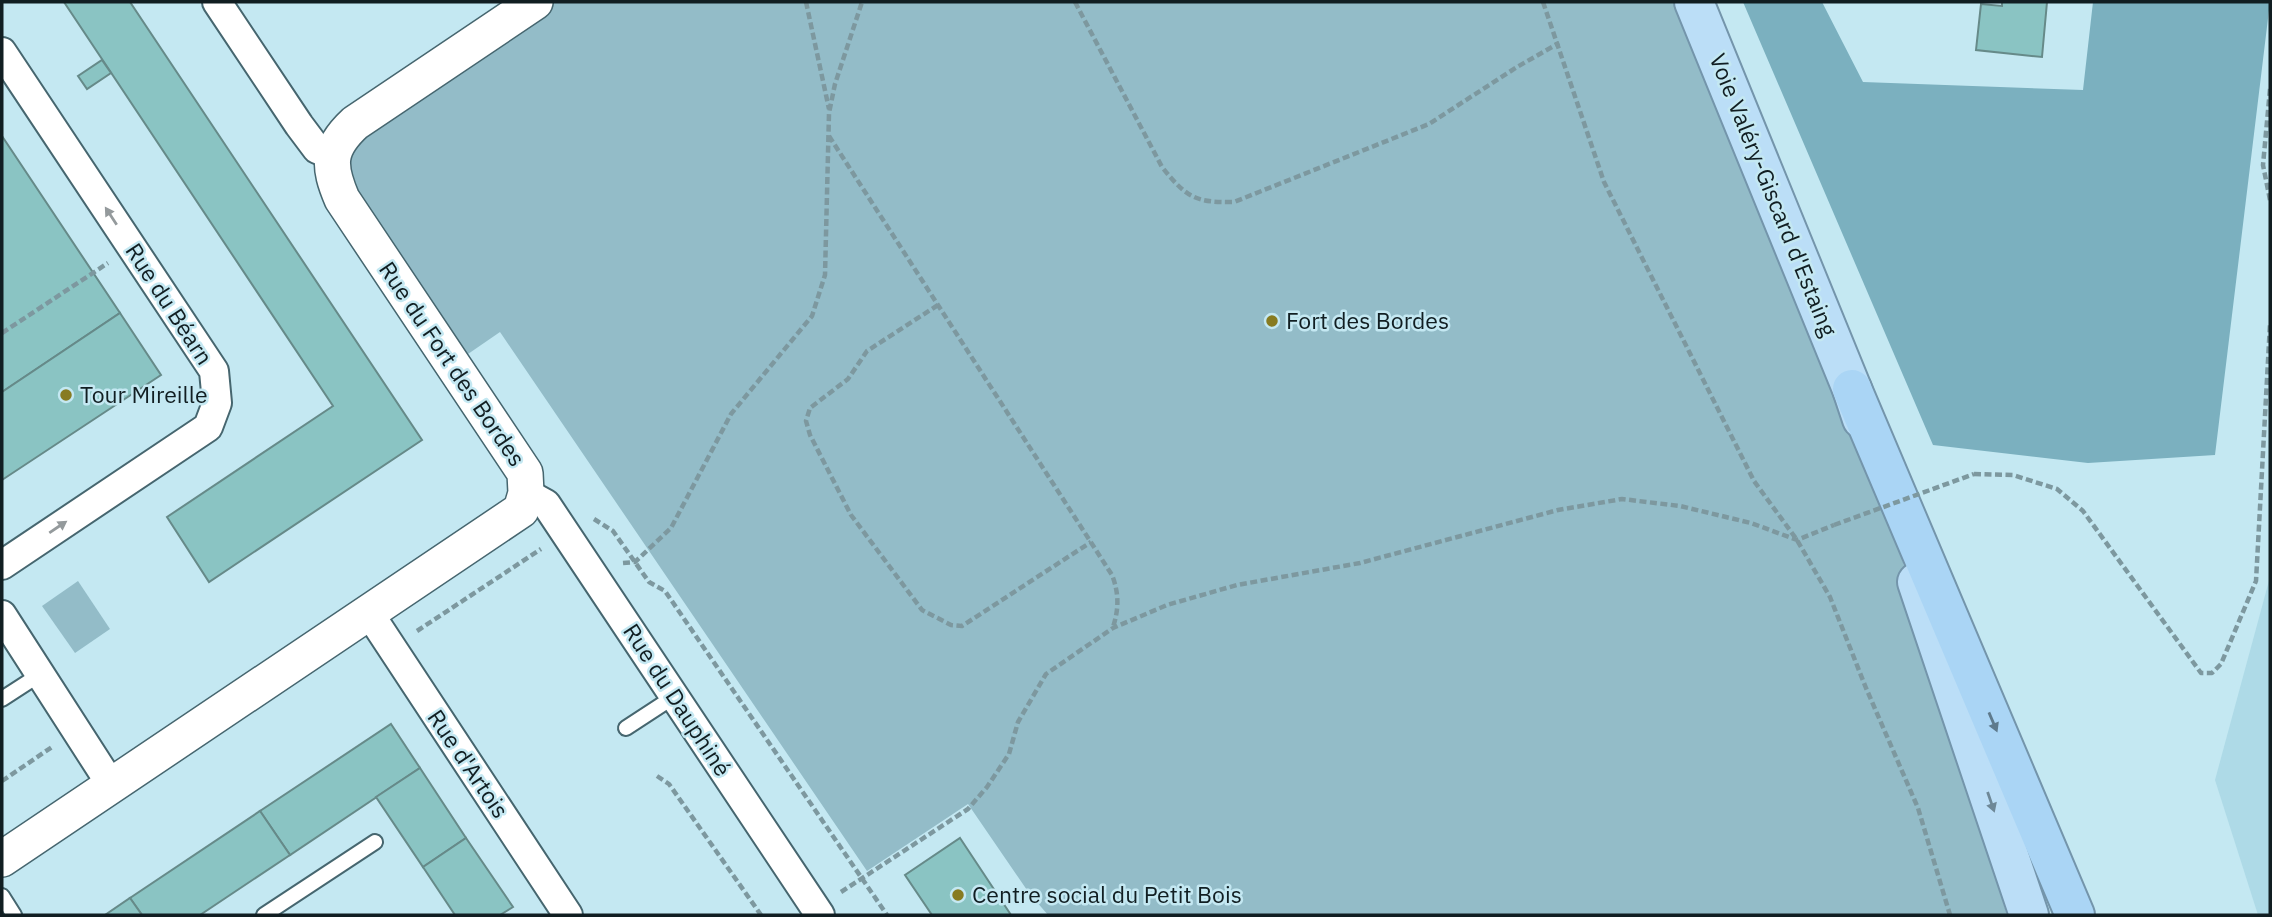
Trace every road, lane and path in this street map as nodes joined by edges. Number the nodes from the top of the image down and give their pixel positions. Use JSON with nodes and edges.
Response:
{"nodes":[{"id":1,"x":217,"y":2,"type":"edge"},
{"id":2,"x":535,"y":2,"type":"edge"},
{"id":3,"x":806,"y":2,"type":"edge"},
{"id":4,"x":862,"y":2,"type":"edge"},
{"id":5,"x":1075,"y":2,"type":"edge"},
{"id":6,"x":1543,"y":2,"type":"edge"},
{"id":7,"x":1694,"y":2,"type":"edge"},
{"id":8,"x":1559,"y":43,"type":"junction"},
{"id":9,"x":2,"y":52,"type":"edge"},
{"id":10,"x":2270,"y":89,"type":"edge"},
{"id":11,"x":829,"y":113,"type":"junction"},
{"id":12,"x":829,"y":135,"type":"junction"},
{"id":13,"x":332,"y":155,"type":"junction"},
{"id":14,"x":2270,"y":200,"type":"edge"},
{"id":15,"x":132,"y":247,"type":"junction"},
{"id":16,"x":938,"y":305,"type":"junction"},
{"id":17,"x":2270,"y":324,"type":"edge"},
{"id":18,"x":2,"y":333,"type":"edge"},
{"id":19,"x":1852,"y":389,"type":"junction"},
{"id":20,"x":526,"y":493,"type":"junction"},
{"id":21,"x":1797,"y":540,"type":"junction"},
{"id":22,"x":1091,"y":542,"type":"junction"},
{"id":23,"x":2,"y":565,"type":"edge"},
{"id":24,"x":595,"y":576,"type":"junction"},
{"id":25,"x":369,"y":613,"type":"junction"},
{"id":26,"x":2,"y":615,"type":"edge"},
{"id":27,"x":1113,"y":628,"type":"junction"},
{"id":28,"x":39,"y":675,"type":"junction"},
{"id":29,"x":675,"y":696,"type":"junction"},
{"id":30,"x":2,"y":699,"type":"edge"},
{"id":31,"x":626,"y":728,"type":"dead end"},
{"id":32,"x":76,"y":731,"type":"junction"},
{"id":33,"x":657,"y":776,"type":"dead end"},
{"id":34,"x":2,"y":781,"type":"edge"},
{"id":35,"x":112,"y":786,"type":"junction"},
{"id":36,"x":375,"y":842,"type":"dead end"},
{"id":37,"x":2,"y":859,"type":"edge"},
{"id":38,"x":2,"y":896,"type":"edge"},
{"id":39,"x":818,"y":912,"type":"edge"},
{"id":40,"x":14,"y":915,"type":"edge"},
{"id":41,"x":264,"y":915,"type":"edge"},
{"id":42,"x":568,"y":915,"type":"edge"},
{"id":43,"x":761,"y":915,"type":"edge"},
{"id":44,"x":1950,"y":915,"type":"edge"},
{"id":45,"x":2029,"y":915,"type":"edge"},
{"id":46,"x":2075,"y":915,"type":"edge"}],
"edges":[{"from":1,"to":13,"type":"street"},
{"from":2,"to":13,"type":"street"},
{"from":3,"to":11,"type":"path"},
{"from":4,"to":11,"type":"path"},
{"from":5,"to":8,"type":"path"},
{"from":6,"to":8,"type":"path"},
{"from":7,"to":19,"type":"highway","name":"Voie Valéry-Giscard d'Estaing"},
{"from":8,"to":21,"type":"path"},
{"from":15,"to":9,"type":"street","name":"Rue du Béarn","one_way":true},
{"from":10,"to":14,"type":"path"},
{"from":11,"to":12,"type":"path"},
{"from":12,"to":16,"type":"path"},
{"from":12,"to":24,"type":"path"},
{"from":13,"to":20,"type":"street","name":"Rue du Fort des Bordes"},
{"from":15,"to":18,"type":"path"},
{"from":23,"to":15,"type":"street","name":"Rue du Béarn","one_way":true},
{"from":16,"to":22,"type":"path"},
{"from":16,"to":22,"type":"path"},
{"from":17,"to":21,"type":"path","bridge":true},
{"from":19,"to":45,"type":"highway","name":"Voie Valéry-Giscard d'Estaing","one_way":true},
{"from":19,"to":46,"type":"highway","one_way":true},
{"from":20,"to":24,"type":"street","name":"Rue du Dauphiné"},
{"from":20,"to":25,"type":"street","name":"Rue du Fort des Bordes"},
{"from":21,"to":27,"type":"path"},
{"from":21,"to":44,"type":"path"},
{"from":22,"to":27,"type":"path"},
{"from":24,"to":29,"type":"street","name":"Rue du Dauphiné"},
{"from":25,"to":35,"type":"street","name":"Rue du Fort des Bordes"},
{"from":25,"to":42,"type":"street","name":"Rue d'Artois"},
{"from":26,"to":28,"type":"street"},
{"from":27,"to":39,"type":"path"},
{"from":28,"to":30,"type":"lane"},
{"from":28,"to":32,"type":"street"},
{"from":29,"to":31,"type":"lane"},
{"from":29,"to":39,"type":"street","name":"Rue du Dauphiné"},
{"from":32,"to":34,"type":"path"},
{"from":32,"to":35,"type":"street"},
{"from":33,"to":43,"type":"path"},
{"from":35,"to":37,"type":"street","name":"Rue du Fort des Bordes"},
{"from":36,"to":41,"type":"lane"},
{"from":38,"to":40,"type":"lane"}]}
